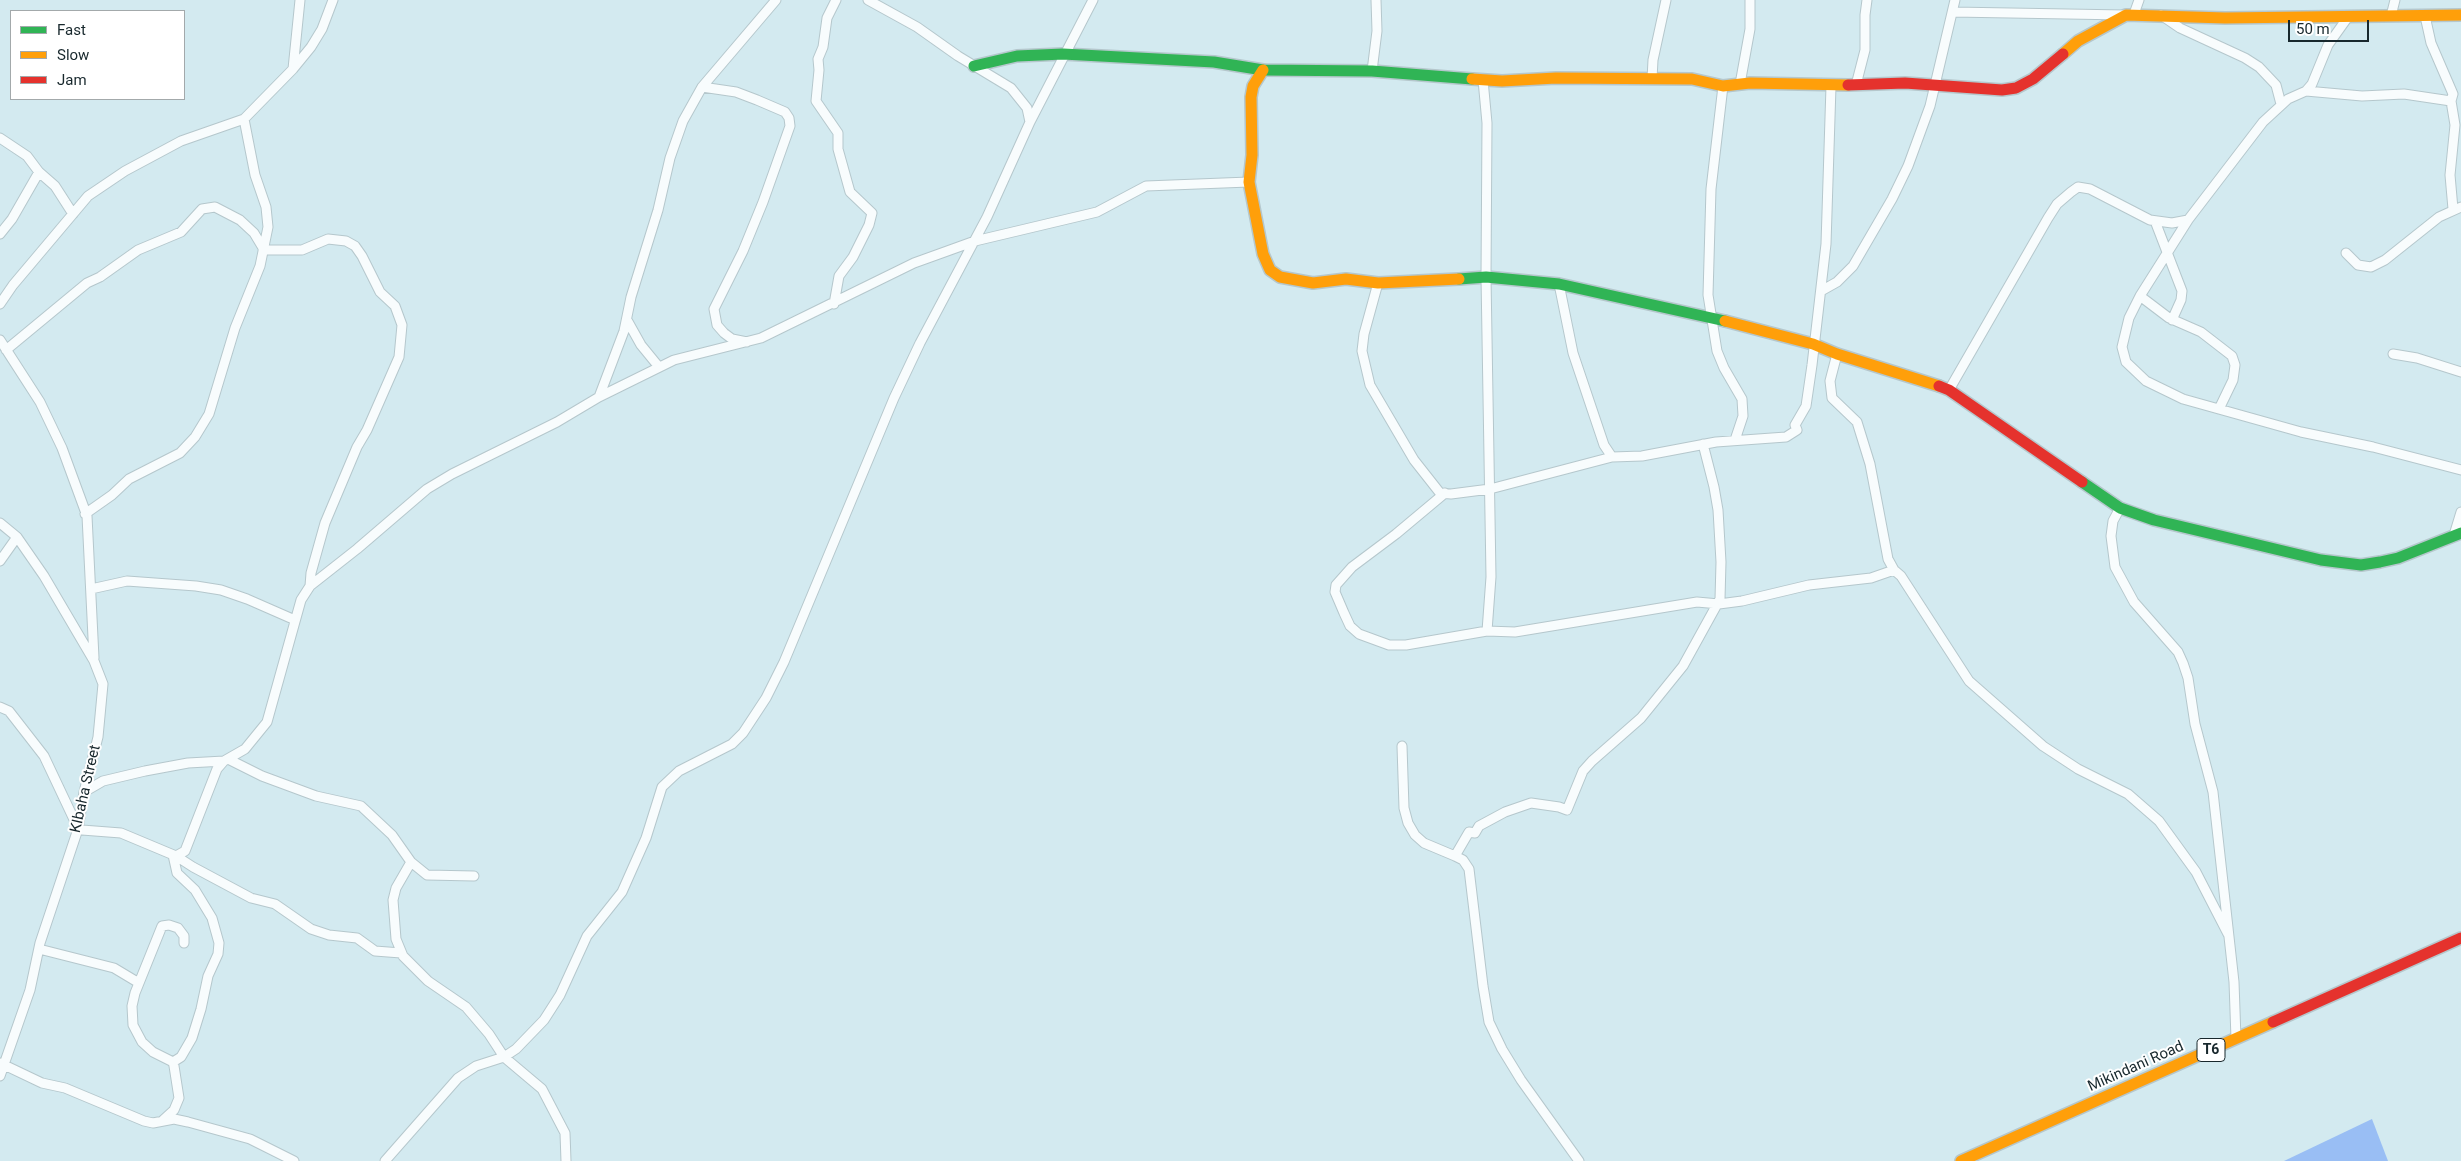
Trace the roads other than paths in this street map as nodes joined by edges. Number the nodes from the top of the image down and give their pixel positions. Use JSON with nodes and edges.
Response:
{"nodes":[{"id":1,"x":300,"y":0,"type":"edge"},
{"id":2,"x":334,"y":0,"type":"edge"},
{"id":3,"x":776,"y":0,"type":"edge"},
{"id":4,"x":836,"y":0,"type":"edge"},
{"id":5,"x":868,"y":0,"type":"edge"},
{"id":6,"x":1093,"y":0,"type":"edge"},
{"id":7,"x":1376,"y":0,"type":"edge"},
{"id":8,"x":1666,"y":0,"type":"edge"},
{"id":9,"x":1750,"y":0,"type":"edge"},
{"id":10,"x":1867,"y":0,"type":"edge"},
{"id":11,"x":1955,"y":0,"type":"edge"},
{"id":12,"x":2139,"y":0,"type":"edge"},
{"id":13,"x":2395,"y":0,"type":"edge"},
{"id":14,"x":1953,"y":12,"type":"junction"},
{"id":15,"x":2161,"y":14,"type":"junction"},
{"id":16,"x":2130,"y":15,"type":"junction"},
{"id":17,"x":2461,"y":15,"type":"edge"},
{"id":18,"x":2391,"y":16,"type":"junction"},
{"id":19,"x":2426,"y":16,"type":"junction"},
{"id":20,"x":2348,"y":17,"type":"junction"},
{"id":21,"x":1063,"y":54,"type":"junction"},
{"id":22,"x":974,"y":66,"type":"junction"},
{"id":23,"x":293,"y":69,"type":"junction"},
{"id":24,"x":1263,"y":70,"type":"junction"},
{"id":25,"x":1372,"y":71,"type":"junction"},
{"id":26,"x":1652,"y":79,"type":"junction"},
{"id":27,"x":1483,"y":80,"type":"junction"},
{"id":28,"x":1740,"y":84,"type":"junction"},
{"id":29,"x":1856,"y":85,"type":"junction"},
{"id":30,"x":1723,"y":86,"type":"junction"},
{"id":31,"x":1831,"y":86,"type":"junction"},
{"id":32,"x":1933,"y":86,"type":"junction"},
{"id":33,"x":702,"y":87,"type":"junction"},
{"id":34,"x":2306,"y":91,"type":"junction"},
{"id":35,"x":2452,"y":101,"type":"junction"},
{"id":36,"x":2282,"y":104,"type":"junction"},
{"id":37,"x":244,"y":119,"type":"junction"},
{"id":38,"x":1030,"y":122,"type":"junction"},
{"id":39,"x":0,"y":138,"type":"edge"},
{"id":40,"x":39,"y":172,"type":"junction"},
{"id":41,"x":1249,"y":182,"type":"junction"},
{"id":42,"x":2457,"y":208,"type":"edge"},
{"id":43,"x":73,"y":214,"type":"junction"},
{"id":44,"x":2188,"y":220,"type":"junction"},
{"id":45,"x":2155,"y":221,"type":"junction"},
{"id":46,"x":0,"y":234,"type":"edge"},
{"id":47,"x":975,"y":241,"type":"junction"},
{"id":48,"x":263,"y":249,"type":"junction"},
{"id":49,"x":2167,"y":254,"type":"junction"},
{"id":50,"x":2346,"y":254,"type":"dead end"},
{"id":51,"x":1486,"y":277,"type":"junction"},
{"id":52,"x":1378,"y":283,"type":"junction"},
{"id":53,"x":1559,"y":284,"type":"junction"},
{"id":54,"x":1821,"y":291,"type":"junction"},
{"id":55,"x":2140,"y":296,"type":"junction"},
{"id":56,"x":0,"y":304,"type":"edge"},
{"id":57,"x":834,"y":304,"type":"junction"},
{"id":58,"x":627,"y":320,"type":"junction"},
{"id":59,"x":1712,"y":320,"type":"junction"},
{"id":60,"x":2172,"y":320,"type":"junction"},
{"id":61,"x":748,"y":342,"type":"junction"},
{"id":62,"x":2,"y":344,"type":"edge"},
{"id":63,"x":1813,"y":344,"type":"junction"},
{"id":64,"x":1837,"y":354,"type":"junction"},
{"id":65,"x":2393,"y":354,"type":"dead end"},
{"id":66,"x":659,"y":367,"type":"junction"},
{"id":67,"x":2461,"y":372,"type":"edge"},
{"id":68,"x":1949,"y":390,"type":"junction"},
{"id":69,"x":599,"y":397,"type":"junction"},
{"id":70,"x":2220,"y":409,"type":"junction"},
{"id":71,"x":1736,"y":440,"type":"junction"},
{"id":72,"x":1703,"y":444,"type":"junction"},
{"id":73,"x":1612,"y":457,"type":"junction"},
{"id":74,"x":2461,"y":470,"type":"edge"},
{"id":75,"x":1490,"y":489,"type":"junction"},
{"id":76,"x":1445,"y":493,"type":"junction"},
{"id":77,"x":2120,"y":508,"type":"junction"},
{"id":78,"x":2461,"y":512,"type":"edge"},
{"id":79,"x":85,"y":514,"type":"junction"},
{"id":80,"x":0,"y":523,"type":"edge"},
{"id":81,"x":2458,"y":534,"type":"edge"},
{"id":82,"x":17,"y":537,"type":"junction"},
{"id":83,"x":0,"y":561,"type":"edge"},
{"id":84,"x":1894,"y":570,"type":"junction"},
{"id":85,"x":310,"y":586,"type":"junction"},
{"id":86,"x":91,"y":589,"type":"junction"},
{"id":87,"x":1719,"y":604,"type":"junction"},
{"id":88,"x":295,"y":620,"type":"junction"},
{"id":89,"x":1486,"y":631,"type":"junction"},
{"id":90,"x":94,"y":662,"type":"junction"},
{"id":91,"x":0,"y":708,"type":"edge"},
{"id":92,"x":1402,"y":746,"type":"dead end"},
{"id":93,"x":226,"y":760,"type":"junction"},
{"id":94,"x":84,"y":792,"type":"junction"},
{"id":95,"x":80,"y":830,"type":"junction"},
{"id":96,"x":175,"y":856,"type":"junction"},
{"id":97,"x":1455,"y":856,"type":"junction"},
{"id":98,"x":411,"y":862,"type":"junction"},
{"id":99,"x":474,"y":876,"type":"dead end"},
{"id":100,"x":2228,"y":934,"type":"junction"},
{"id":101,"x":2461,"y":938,"type":"edge"},
{"id":102,"x":184,"y":943,"type":"dead end"},
{"id":103,"x":39,"y":949,"type":"junction"},
{"id":104,"x":401,"y":952,"type":"junction"},
{"id":105,"x":140,"y":983,"type":"junction"},
{"id":106,"x":2236,"y":1039,"type":"junction"},
{"id":107,"x":504,"y":1057,"type":"junction"},
{"id":108,"x":173,"y":1062,"type":"junction"},
{"id":109,"x":2,"y":1063,"type":"edge"},
{"id":110,"x":0,"y":1076,"type":"edge"},
{"id":111,"x":162,"y":1121,"type":"junction"},
{"id":112,"x":294,"y":1161,"type":"edge"},
{"id":113,"x":385,"y":1161,"type":"edge"},
{"id":114,"x":566,"y":1161,"type":"edge"},
{"id":115,"x":1579,"y":1161,"type":"edge"},
{"id":116,"x":1961,"y":1161,"type":"edge"}],
"edges":[{"from":1,"to":23,"type":"street"},
{"from":2,"to":23,"type":"street"},
{"from":3,"to":33,"type":"street"},
{"from":4,"to":57,"type":"street"},
{"from":5,"to":22,"type":"street"},
{"from":6,"to":21,"type":"street"},
{"from":7,"to":25,"type":"street"},
{"from":8,"to":26,"type":"street"},
{"from":9,"to":28,"type":"street"},
{"from":10,"to":29,"type":"street"},
{"from":11,"to":14,"type":"street"},
{"from":12,"to":16,"type":"street"},
{"from":13,"to":18,"type":"street"},
{"from":14,"to":16,"type":"street"},
{"from":14,"to":32,"type":"street"},
{"from":15,"to":16,"type":"main road"},
{"from":15,"to":20,"type":"main road"},
{"from":15,"to":36,"type":"street"},
{"from":16,"to":32,"type":"main road"},
{"from":17,"to":19,"type":"main road"},
{"from":18,"to":19,"type":"main road"},
{"from":18,"to":20,"type":"main road"},
{"from":19,"to":35,"type":"street"},
{"from":20,"to":34,"type":"street"},
{"from":21,"to":22,"type":"main road"},
{"from":21,"to":24,"type":"main road"},
{"from":21,"to":38,"type":"street"},
{"from":22,"to":38,"type":"street"},
{"from":23,"to":37,"type":"street"},
{"from":24,"to":25,"type":"main road"},
{"from":24,"to":41,"type":"main road"},
{"from":25,"to":27,"type":"main road"},
{"from":26,"to":27,"type":"main road"},
{"from":26,"to":30,"type":"main road"},
{"from":27,"to":51,"type":"street"},
{"from":28,"to":30,"type":"main road"},
{"from":28,"to":31,"type":"main road"},
{"from":29,"to":31,"type":"main road"},
{"from":29,"to":32,"type":"main road"},
{"from":30,"to":59,"type":"street"},
{"from":31,"to":54,"type":"street"},
{"from":32,"to":54,"type":"street"},
{"from":33,"to":58,"type":"street"},
{"from":33,"to":61,"type":"street"},
{"from":34,"to":35,"type":"street"},
{"from":34,"to":36,"type":"street"},
{"from":35,"to":42,"type":"street"},
{"from":36,"to":44,"type":"street"},
{"from":37,"to":43,"type":"street"},
{"from":37,"to":48,"type":"street"},
{"from":38,"to":47,"type":"street"},
{"from":39,"to":40,"type":"street"},
{"from":40,"to":43,"type":"street"},
{"from":40,"to":46,"type":"street"},
{"from":41,"to":47,"type":"street"},
{"from":41,"to":52,"type":"main road"},
{"from":42,"to":50,"type":"street"},
{"from":43,"to":56,"type":"street"},
{"from":44,"to":45,"type":"street"},
{"from":44,"to":49,"type":"street"},
{"from":45,"to":49,"type":"street"},
{"from":45,"to":68,"type":"street"},
{"from":47,"to":57,"type":"street"},
{"from":47,"to":107,"type":"street"},
{"from":48,"to":62,"type":"street"},
{"from":48,"to":79,"type":"street"},
{"from":48,"to":85,"type":"street"},
{"from":49,"to":55,"type":"street"},
{"from":49,"to":60,"type":"street"},
{"from":51,"to":52,"type":"main road"},
{"from":51,"to":53,"type":"main road"},
{"from":51,"to":75,"type":"street"},
{"from":52,"to":76,"type":"street"},
{"from":53,"to":59,"type":"main road"},
{"from":53,"to":73,"type":"street"},
{"from":54,"to":63,"type":"street"},
{"from":55,"to":60,"type":"street"},
{"from":55,"to":70,"type":"street"},
{"from":57,"to":61,"type":"street"},
{"from":58,"to":66,"type":"street"},
{"from":58,"to":69,"type":"street"},
{"from":59,"to":63,"type":"main road"},
{"from":59,"to":71,"type":"street"},
{"from":60,"to":70,"type":"street"},
{"from":61,"to":66,"type":"street"},
{"from":62,"to":79,"type":"street"},
{"from":63,"to":64,"type":"main road"},
{"from":63,"to":71,"type":"street"},
{"from":64,"to":68,"type":"main road"},
{"from":64,"to":84,"type":"street"},
{"from":65,"to":67,"type":"street"},
{"from":66,"to":69,"type":"street"},
{"from":68,"to":77,"type":"main road"},
{"from":69,"to":85,"type":"street"},
{"from":70,"to":74,"type":"street"},
{"from":71,"to":72,"type":"street"},
{"from":72,"to":73,"type":"street"},
{"from":72,"to":87,"type":"street"},
{"from":73,"to":75,"type":"street"},
{"from":75,"to":76,"type":"street"},
{"from":75,"to":89,"type":"street"},
{"from":76,"to":89,"type":"street"},
{"from":77,"to":81,"type":"main road"},
{"from":77,"to":100,"type":"street"},
{"from":78,"to":81,"type":"street"},
{"from":79,"to":86,"type":"street"},
{"from":80,"to":82,"type":"street","name":"KIbaha Street"},
{"from":82,"to":83,"type":"street"},
{"from":82,"to":90,"type":"street","name":"KIbaha Street"},
{"from":84,"to":87,"type":"street"},
{"from":84,"to":100,"type":"street"},
{"from":85,"to":88,"type":"street"},
{"from":86,"to":88,"type":"street"},
{"from":86,"to":90,"type":"street"},
{"from":87,"to":89,"type":"street"},
{"from":87,"to":97,"type":"street"},
{"from":88,"to":93,"type":"street"},
{"from":90,"to":94,"type":"street","name":"KIbaha Street"},
{"from":91,"to":95,"type":"street"},
{"from":92,"to":97,"type":"street"},
{"from":93,"to":94,"type":"street"},
{"from":93,"to":96,"type":"street"},
{"from":93,"to":98,"type":"street"},
{"from":94,"to":95,"type":"street","name":"KIbaha Street"},
{"from":95,"to":96,"type":"street"},
{"from":95,"to":103,"type":"street","name":"KIbaha Street"},
{"from":96,"to":104,"type":"street"},
{"from":96,"to":108,"type":"street"},
{"from":97,"to":115,"type":"street"},
{"from":98,"to":99,"type":"street"},
{"from":98,"to":104,"type":"street"},
{"from":100,"to":106,"type":"street"},
{"from":101,"to":106,"type":"main road","name":"Mikindani Road","number":"T6"},
{"from":102,"to":105,"type":"street"},
{"from":103,"to":105,"type":"street"},
{"from":103,"to":109,"type":"street","name":"KIbaha Street"},
{"from":104,"to":107,"type":"street"},
{"from":105,"to":108,"type":"street"},
{"from":106,"to":116,"type":"main road","name":"Mikindani Road","number":"T6"},
{"from":107,"to":113,"type":"street"},
{"from":107,"to":114,"type":"street"},
{"from":108,"to":111,"type":"street"},
{"from":109,"to":110,"type":"street","name":"KIbaha Street"},
{"from":109,"to":111,"type":"street"},
{"from":111,"to":112,"type":"street"}]}
